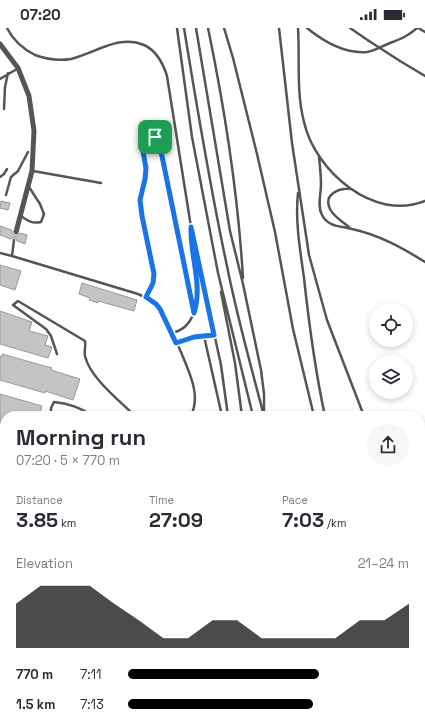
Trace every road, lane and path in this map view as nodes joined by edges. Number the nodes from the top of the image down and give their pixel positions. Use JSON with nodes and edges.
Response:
{"nodes":[{"id":1,"x":7,"y":28,"type":"edge"},
{"id":2,"x":177,"y":28,"type":"edge"},
{"id":3,"x":184,"y":28,"type":"edge"},
{"id":4,"x":196,"y":28,"type":"edge"},
{"id":5,"x":208,"y":28,"type":"edge"},
{"id":6,"x":224,"y":28,"type":"edge"},
{"id":7,"x":279,"y":28,"type":"edge"},
{"id":8,"x":298,"y":28,"type":"edge"},
{"id":9,"x":307,"y":28,"type":"edge"},
{"id":10,"x":350,"y":28,"type":"edge"},
{"id":11,"x":417,"y":28,"type":"edge"},
{"id":12,"x":425,"y":32,"type":"edge"},
{"id":13,"x":0,"y":44,"type":"edge"},
{"id":14,"x":18,"y":68,"type":"junction"},
{"id":15,"x":8,"y":73,"type":"junction"},
{"id":16,"x":425,"y":76,"type":"edge"},
{"id":17,"x":0,"y":78,"type":"edge"},
{"id":18,"x":4,"y":109,"type":"dead end"},
{"id":19,"x":28,"y":152,"type":"dead end"},
{"id":20,"x":320,"y":156,"type":"junction"},
{"id":21,"x":7,"y":170,"type":"dead end"},
{"id":22,"x":32,"y":171,"type":"junction"},
{"id":23,"x":0,"y":177,"type":"edge"},
{"id":24,"x":101,"y":183,"type":"dead end"},
{"id":25,"x":29,"y":187,"type":"junction"},
{"id":26,"x":298,"y":189,"type":"junction"},
{"id":27,"x":351,"y":189,"type":"junction"},
{"id":28,"x":6,"y":194,"type":"dead end"},
{"id":29,"x":425,"y":201,"type":"edge"},
{"id":30,"x":21,"y":216,"type":"junction"},
{"id":31,"x":191,"y":227,"type":"junction"},
{"id":32,"x":351,"y":228,"type":"junction"},
{"id":33,"x":16,"y":232,"type":"dead end"},
{"id":34,"x":14,"y":240,"type":"dead end"},
{"id":35,"x":0,"y":253,"type":"edge"},
{"id":36,"x":12,"y":256,"type":"junction"},
{"id":37,"x":425,"y":262,"type":"edge"},
{"id":38,"x":218,"y":273,"type":"junction"},
{"id":39,"x":243,"y":284,"type":"junction"},
{"id":40,"x":146,"y":297,"type":"junction"},
{"id":41,"x":194,"y":313,"type":"junction"},
{"id":42,"x":172,"y":333,"type":"junction"},
{"id":43,"x":214,"y":335,"type":"junction"},
{"id":44,"x":204,"y":336,"type":"junction"},
{"id":45,"x":176,"y":343,"type":"junction"},
{"id":46,"x":57,"y":354,"type":"dead end"},
{"id":47,"x":51,"y":411,"type":"edge"},
{"id":48,"x":86,"y":411,"type":"edge"},
{"id":49,"x":130,"y":411,"type":"edge"},
{"id":50,"x":193,"y":411,"type":"edge"},
{"id":51,"x":221,"y":411,"type":"edge"},
{"id":52,"x":227,"y":411,"type":"edge"},
{"id":53,"x":241,"y":411,"type":"edge"},
{"id":54,"x":252,"y":411,"type":"edge"},
{"id":55,"x":263,"y":411,"type":"edge"},
{"id":56,"x":264,"y":411,"type":"edge"},
{"id":57,"x":313,"y":411,"type":"edge"},
{"id":58,"x":324,"y":411,"type":"edge"},
{"id":59,"x":362,"y":411,"type":"edge"}],
"edges":[{"from":1,"to":31,"type":"lane"},
{"from":2,"to":38,"type":"lane"},
{"from":3,"to":55,"type":"lane"},
{"from":4,"to":39,"type":"lane"},
{"from":5,"to":39,"type":"lane"},
{"from":6,"to":57,"type":"lane"},
{"from":7,"to":26,"type":"lane"},
{"from":8,"to":20,"type":"lane"},
{"from":9,"to":11,"type":"lane"},
{"from":10,"to":16,"type":"lane","bridge":true},
{"from":11,"to":12,"type":"lane"},
{"from":13,"to":14,"type":"street"},
{"from":14,"to":15,"type":"lane"},
{"from":14,"to":22,"type":"street"},
{"from":15,"to":17,"type":"lane"},
{"from":15,"to":18,"type":"lane"},
{"from":19,"to":28,"type":"lane"},
{"from":20,"to":27,"type":"lane"},
{"from":20,"to":32,"type":"lane"},
{"from":21,"to":23,"type":"lane"},
{"from":22,"to":24,"type":"lane"},
{"from":22,"to":25,"type":"street"},
{"from":25,"to":30,"type":"street"},
{"from":25,"to":30,"type":"lane"},
{"from":26,"to":58,"type":"lane"},
{"from":26,"to":59,"type":"lane"},
{"from":27,"to":29,"type":"lane"},
{"from":27,"to":32,"type":"lane"},
{"from":30,"to":33,"type":"street"},
{"from":31,"to":41,"type":"lane"},
{"from":31,"to":43,"type":"lane"},
{"from":32,"to":37,"type":"lane"},
{"from":34,"to":36,"type":"lane"},
{"from":35,"to":36,"type":"lane"},
{"from":36,"to":40,"type":"lane"},
{"from":38,"to":53,"type":"lane"},
{"from":38,"to":54,"type":"lane"},
{"from":39,"to":56,"type":"lane"},
{"from":40,"to":41,"type":"lane"},
{"from":40,"to":42,"type":"lane"},
{"from":41,"to":42,"type":"lane"},
{"from":42,"to":45,"type":"lane"},
{"from":43,"to":44,"type":"lane"},
{"from":43,"to":52,"type":"lane"},
{"from":44,"to":45,"type":"lane"},
{"from":44,"to":51,"type":"lane"},
{"from":45,"to":50,"type":"lane"},
{"from":46,"to":49,"type":"lane"},
{"from":47,"to":48,"type":"lane"}]}
